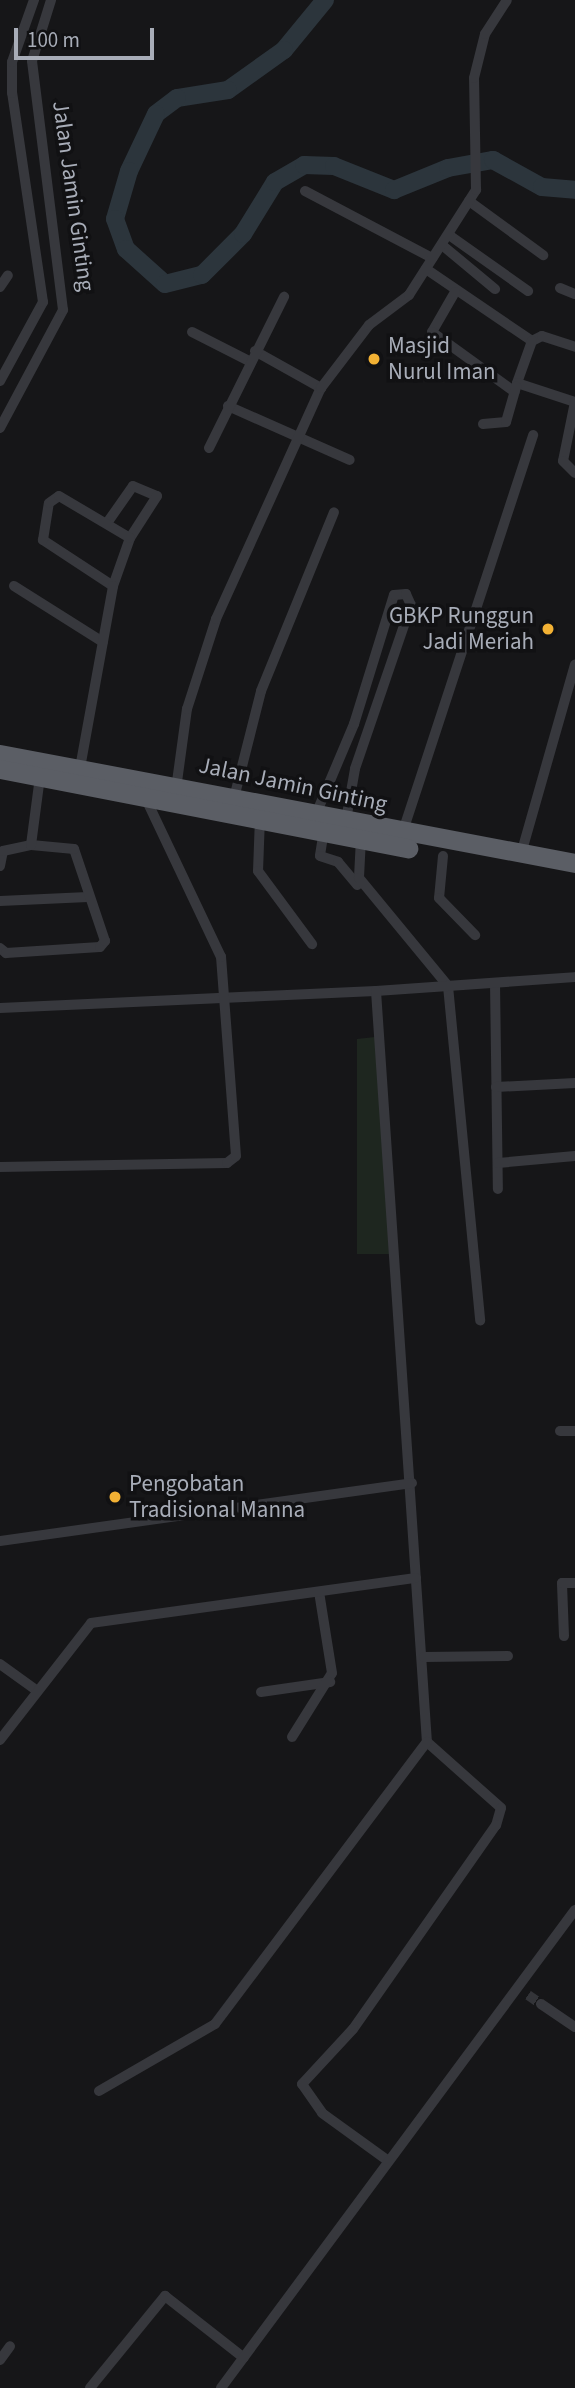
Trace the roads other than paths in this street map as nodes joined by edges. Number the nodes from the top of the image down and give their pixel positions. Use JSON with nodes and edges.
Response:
{"nodes":[{"id":1,"x":34,"y":0,"type":"edge"},
{"id":2,"x":51,"y":0,"type":"edge"},
{"id":3,"x":507,"y":0,"type":"edge"},
{"id":4,"x":305,"y":191,"type":"dead end"},
{"id":5,"x":469,"y":201,"type":"junction"},
{"id":6,"x":449,"y":235,"type":"junction"},
{"id":7,"x":442,"y":245,"type":"junction"},
{"id":8,"x":543,"y":255,"type":"dead end"},
{"id":9,"x":429,"y":264,"type":"junction"},
{"id":10,"x":8,"y":275,"type":"dead end"},
{"id":11,"x":0,"y":287,"type":"edge"},
{"id":12,"x":560,"y":288,"type":"dead end"},
{"id":13,"x":495,"y":289,"type":"dead end"},
{"id":14,"x":528,"y":291,"type":"dead end"},
{"id":15,"x":455,"y":292,"type":"junction"},
{"id":16,"x":575,"y":295,"type":"edge"},
{"id":17,"x":284,"y":297,"type":"dead end"},
{"id":18,"x":192,"y":332,"type":"dead end"},
{"id":19,"x":531,"y":341,"type":"junction"},
{"id":20,"x":575,"y":347,"type":"edge"},
{"id":21,"x":252,"y":356,"type":"junction"},
{"id":22,"x":0,"y":381,"type":"edge"},
{"id":23,"x":321,"y":388,"type":"junction"},
{"id":24,"x":516,"y":388,"type":"junction"},
{"id":25,"x":575,"y":402,"type":"edge"},
{"id":26,"x":228,"y":405,"type":"junction"},
{"id":27,"x":483,"y":424,"type":"dead end"},
{"id":28,"x":0,"y":428,"type":"edge"},
{"id":29,"x":533,"y":435,"type":"dead end"},
{"id":30,"x":298,"y":436,"type":"junction"},
{"id":31,"x":209,"y":447,"type":"dead end"},
{"id":32,"x":564,"y":450,"type":"junction"},
{"id":33,"x":575,"y":454,"type":"edge"},
{"id":34,"x":350,"y":460,"type":"dead end"},
{"id":35,"x":575,"y":472,"type":"edge"},
{"id":36,"x":165,"y":488,"type":"dead end"},
{"id":37,"x":157,"y":496,"type":"junction"},
{"id":38,"x":334,"y":512,"type":"dead end"},
{"id":39,"x":107,"y":523,"type":"junction"},
{"id":40,"x":131,"y":538,"type":"junction"},
{"id":41,"x":14,"y":586,"type":"dead end"},
{"id":42,"x":113,"y":586,"type":"junction"},
{"id":43,"x":382,"y":630,"type":"junction"},
{"id":44,"x":400,"y":636,"type":"junction"},
{"id":45,"x":103,"y":642,"type":"junction"},
{"id":46,"x":374,"y":660,"type":"junction"},
{"id":47,"x":575,"y":665,"type":"edge"},
{"id":48,"x":390,"y":666,"type":"junction"},
{"id":49,"x":364,"y":694,"type":"junction"},
{"id":50,"x":378,"y":698,"type":"junction"},
{"id":51,"x":354,"y":724,"type":"junction"},
{"id":52,"x":368,"y":728,"type":"junction"},
{"id":53,"x":0,"y":754,"type":"edge"},
{"id":54,"x":339,"y":765,"type":"junction"},
{"id":55,"x":80,"y":768,"type":"junction"},
{"id":56,"x":0,"y":769,"type":"edge"},
{"id":57,"x":355,"y":769,"type":"junction"},
{"id":58,"x":40,"y":777,"type":"junction"},
{"id":59,"x":175,"y":793,"type":"junction"},
{"id":60,"x":145,"y":797,"type":"junction"},
{"id":61,"x":234,"y":798,"type":"junction"},
{"id":62,"x":260,"y":817,"type":"junction"},
{"id":63,"x":346,"y":820,"type":"junction"},
{"id":64,"x":320,"y":822,"type":"junction"},
{"id":65,"x":402,"y":834,"type":"junction"},
{"id":66,"x":361,"y":838,"type":"junction"},
{"id":67,"x":31,"y":845,"type":"junction"},
{"id":68,"x":521,"y":854,"type":"junction"},
{"id":69,"x":443,"y":856,"type":"junction"},
{"id":70,"x":575,"y":863,"type":"edge"},
{"id":71,"x":0,"y":866,"type":"edge"},
{"id":72,"x":575,"y":876,"type":"edge"},
{"id":73,"x":88,"y":897,"type":"junction"},
{"id":74,"x":0,"y":901,"type":"edge"},
{"id":75,"x":475,"y":936,"type":"dead end"},
{"id":76,"x":312,"y":944,"type":"dead end"},
{"id":77,"x":0,"y":948,"type":"edge"},
{"id":78,"x":575,"y":977,"type":"edge"},
{"id":79,"x":495,"y":983,"type":"junction"},
{"id":80,"x":445,"y":987,"type":"junction"},
{"id":81,"x":376,"y":991,"type":"junction"},
{"id":82,"x":229,"y":999,"type":"junction"},
{"id":83,"x":0,"y":1008,"type":"edge"},
{"id":84,"x":575,"y":1083,"type":"edge"},
{"id":85,"x":496,"y":1087,"type":"junction"},
{"id":86,"x":575,"y":1156,"type":"edge"},
{"id":87,"x":498,"y":1163,"type":"junction"},
{"id":88,"x":0,"y":1167,"type":"edge"},
{"id":89,"x":498,"y":1189,"type":"dead end"},
{"id":90,"x":480,"y":1320,"type":"dead end"},
{"id":91,"x":560,"y":1431,"type":"dead end"},
{"id":92,"x":575,"y":1431,"type":"edge"},
{"id":93,"x":412,"y":1483,"type":"junction"},
{"id":94,"x":0,"y":1541,"type":"edge"},
{"id":95,"x":416,"y":1578,"type":"junction"},
{"id":96,"x":575,"y":1583,"type":"edge"},
{"id":97,"x":319,"y":1592,"type":"junction"},
{"id":98,"x":564,"y":1636,"type":"dead end"},
{"id":99,"x":508,"y":1656,"type":"dead end"},
{"id":100,"x":424,"y":1657,"type":"junction"},
{"id":101,"x":0,"y":1664,"type":"edge"},
{"id":102,"x":330,"y":1682,"type":"junction"},
{"id":103,"x":36,"y":1690,"type":"junction"},
{"id":104,"x":261,"y":1692,"type":"dead end"},
{"id":105,"x":292,"y":1737,"type":"dead end"},
{"id":106,"x":0,"y":1740,"type":"edge"},
{"id":107,"x":427,"y":1742,"type":"junction"},
{"id":108,"x":575,"y":1910,"type":"edge"},
{"id":109,"x":518,"y":1987,"type":"junction"},
{"id":110,"x":528,"y":1995,"type":"tunnel mouth"},
{"id":111,"x":541,"y":2004,"type":"tunnel mouth"},
{"id":112,"x":575,"y":2027,"type":"edge"},
{"id":113,"x":99,"y":2091,"type":"dead end"},
{"id":114,"x":387,"y":2160,"type":"junction"},
{"id":115,"x":10,"y":2346,"type":"dead end"},
{"id":116,"x":244,"y":2358,"type":"junction"},
{"id":117,"x":0,"y":2360,"type":"edge"},
{"id":118,"x":90,"y":2388,"type":"edge"},
{"id":119,"x":221,"y":2388,"type":"edge"}],
"edges":[{"from":1,"to":22,"type":"street","name":"Jalan Jamin Ginting"},
{"from":2,"to":28,"type":"street","name":"Jalan Jamin Ginting"},
{"from":3,"to":5,"type":"street"},
{"from":4,"to":9,"type":"street"},
{"from":5,"to":6,"type":"street"},
{"from":5,"to":8,"type":"street"},
{"from":6,"to":7,"type":"street"},
{"from":6,"to":14,"type":"street"},
{"from":7,"to":9,"type":"street"},
{"from":7,"to":13,"type":"street"},
{"from":9,"to":15,"type":"street"},
{"from":9,"to":23,"type":"street"},
{"from":10,"to":11,"type":"street"},
{"from":12,"to":16,"type":"street"},
{"from":15,"to":19,"type":"street"},
{"from":15,"to":24,"type":"street"},
{"from":17,"to":21,"type":"street"},
{"from":18,"to":21,"type":"street"},
{"from":19,"to":20,"type":"street"},
{"from":19,"to":24,"type":"street"},
{"from":21,"to":23,"type":"street"},
{"from":21,"to":26,"type":"street"},
{"from":23,"to":30,"type":"street"},
{"from":24,"to":25,"type":"street"},
{"from":24,"to":27,"type":"street"},
{"from":25,"to":32,"type":"street"},
{"from":26,"to":30,"type":"street"},
{"from":26,"to":31,"type":"street"},
{"from":29,"to":65,"type":"street"},
{"from":30,"to":34,"type":"street"},
{"from":30,"to":59,"type":"street"},
{"from":32,"to":33,"type":"street"},
{"from":32,"to":35,"type":"street"},
{"from":36,"to":37,"type":"street"},
{"from":37,"to":39,"type":"street"},
{"from":37,"to":40,"type":"street"},
{"from":38,"to":61,"type":"street"},
{"from":39,"to":40,"type":"street"},
{"from":39,"to":42,"type":"street"},
{"from":40,"to":42,"type":"street"},
{"from":41,"to":45,"type":"street"},
{"from":42,"to":45,"type":"street"},
{"from":43,"to":44,"type":"street"},
{"from":43,"to":44,"type":"street"},
{"from":43,"to":46,"type":"street"},
{"from":44,"to":48,"type":"street"},
{"from":45,"to":55,"type":"street"},
{"from":46,"to":48,"type":"street"},
{"from":46,"to":49,"type":"street"},
{"from":47,"to":68,"type":"street"},
{"from":48,"to":50,"type":"street"},
{"from":49,"to":50,"type":"street"},
{"from":49,"to":51,"type":"street"},
{"from":50,"to":52,"type":"street"},
{"from":51,"to":52,"type":"street"},
{"from":51,"to":54,"type":"street"},
{"from":52,"to":57,"type":"street"},
{"from":53,"to":55,"type":"highway","name":"Jalan Jamin Ginting"},
{"from":54,"to":57,"type":"street"},
{"from":54,"to":64,"type":"street"},
{"from":55,"to":59,"type":"highway","name":"Jalan Jamin Ginting"},
{"from":56,"to":58,"type":"highway","name":"Jalan Jamin Ginting"},
{"from":57,"to":63,"type":"street"},
{"from":58,"to":60,"type":"highway","name":"Jalan Jamin Ginting"},
{"from":58,"to":67,"type":"street"},
{"from":59,"to":60,"type":"highway","name":"Jalan Jamin Ginting"},
{"from":59,"to":61,"type":"highway","name":"Jalan Jamin Ginting"},
{"from":59,"to":62,"type":"highway","name":"Jalan Jamin Ginting"},
{"from":60,"to":82,"type":"street"},
{"from":61,"to":64,"type":"highway","name":"Jalan Jamin Ginting"},
{"from":62,"to":64,"type":"highway","name":"Jalan Jamin Ginting"},
{"from":62,"to":76,"type":"street"},
{"from":63,"to":64,"type":"highway","name":"Jalan Jamin Ginting"},
{"from":63,"to":65,"type":"highway","name":"Jalan Jamin Ginting"},
{"from":64,"to":66,"type":"highway","name":"Jalan Jamin Ginting"},
{"from":64,"to":80,"type":"street"},
{"from":65,"to":68,"type":"highway","name":"Jalan Jamin Ginting"},
{"from":66,"to":69,"type":"highway","name":"Jalan Jamin Ginting"},
{"from":66,"to":80,"type":"street"},
{"from":67,"to":71,"type":"street"},
{"from":67,"to":73,"type":"street"},
{"from":68,"to":70,"type":"highway","name":"Jalan Jamin Ginting"},
{"from":69,"to":72,"type":"highway","name":"Jalan Jamin Ginting"},
{"from":69,"to":75,"type":"street"},
{"from":73,"to":74,"type":"street"},
{"from":73,"to":77,"type":"street"},
{"from":78,"to":79,"type":"street"},
{"from":79,"to":80,"type":"street"},
{"from":79,"to":85,"type":"street"},
{"from":80,"to":81,"type":"street"},
{"from":80,"to":90,"type":"street"},
{"from":81,"to":82,"type":"street"},
{"from":81,"to":93,"type":"street"},
{"from":82,"to":83,"type":"street"},
{"from":82,"to":88,"type":"street"},
{"from":84,"to":85,"type":"street"},
{"from":85,"to":87,"type":"street"},
{"from":86,"to":87,"type":"street"},
{"from":87,"to":89,"type":"street"},
{"from":91,"to":92,"type":"street"},
{"from":93,"to":94,"type":"street"},
{"from":93,"to":95,"type":"street"},
{"from":95,"to":97,"type":"street"},
{"from":95,"to":100,"type":"street"},
{"from":96,"to":98,"type":"street"},
{"from":97,"to":102,"type":"street"},
{"from":97,"to":103,"type":"street"},
{"from":99,"to":100,"type":"street"},
{"from":100,"to":107,"type":"street"},
{"from":101,"to":103,"type":"street"},
{"from":102,"to":104,"type":"street"},
{"from":102,"to":105,"type":"street"},
{"from":103,"to":106,"type":"street"},
{"from":107,"to":113,"type":"street"},
{"from":107,"to":114,"type":"street"},
{"from":108,"to":109,"type":"street"},
{"from":109,"to":110,"type":"street"},
{"from":109,"to":114,"type":"street"},
{"from":111,"to":112,"type":"street"},
{"from":114,"to":116,"type":"street"},
{"from":115,"to":117,"type":"street"},
{"from":116,"to":118,"type":"street"},
{"from":116,"to":119,"type":"street"}]}
